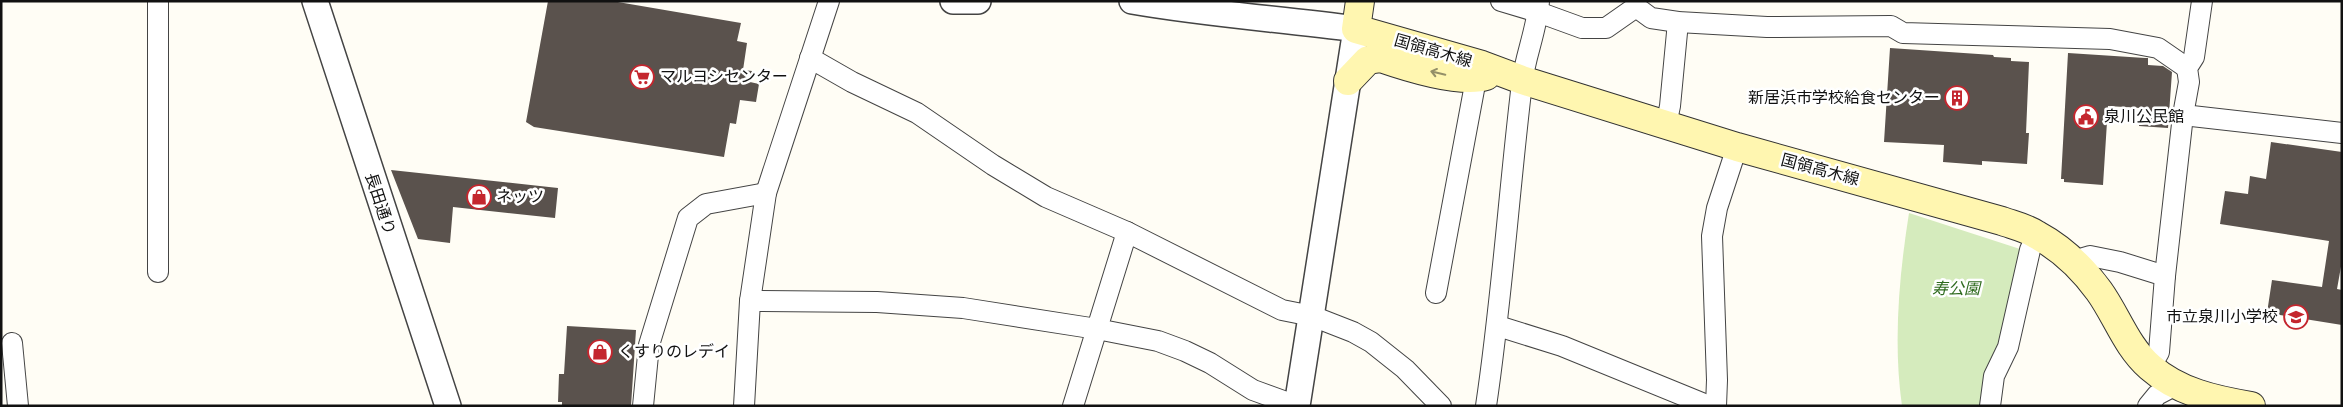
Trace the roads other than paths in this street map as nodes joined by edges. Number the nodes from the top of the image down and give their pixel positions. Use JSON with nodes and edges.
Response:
{"nodes":[{"id":1,"x":158,"y":1,"type":"edge"},
{"id":2,"x":315,"y":1,"type":"edge"},
{"id":3,"x":829,"y":1,"type":"edge"},
{"id":4,"x":953,"y":1,"type":"edge"},
{"id":5,"x":978,"y":1,"type":"edge"},
{"id":6,"x":1132,"y":1,"type":"edge"},
{"id":7,"x":1360,"y":1,"type":"edge"},
{"id":8,"x":1502,"y":1,"type":"edge"},
{"id":9,"x":2202,"y":1,"type":"edge"},
{"id":10,"x":1636,"y":4,"type":"edge"},
{"id":11,"x":1539,"y":7,"type":"edge"},
{"id":12,"x":1678,"y":22,"type":"junction"},
{"id":13,"x":1356,"y":29,"type":"junction"},
{"id":14,"x":810,"y":58,"type":"junction"},
{"id":15,"x":2187,"y":68,"type":"junction"},
{"id":16,"x":1512,"y":77,"type":"junction"},
{"id":17,"x":1476,"y":79,"type":"junction"},
{"id":18,"x":1348,"y":81,"type":"junction"},
{"id":19,"x":2184,"y":115,"type":"junction"},
{"id":20,"x":1666,"y":125,"type":"junction"},
{"id":21,"x":2342,"y":133,"type":"edge"},
{"id":22,"x":1737,"y":147,"type":"junction"},
{"id":23,"x":766,"y":193,"type":"junction"},
{"id":24,"x":1126,"y":232,"type":"junction"},
{"id":25,"x":2037,"y":234,"type":"junction"},
{"id":26,"x":2073,"y":261,"type":"junction"},
{"id":27,"x":158,"y":272,"type":"dead end"},
{"id":28,"x":2165,"y":276,"type":"junction"},
{"id":29,"x":1436,"y":293,"type":"dead end"},
{"id":30,"x":750,"y":301,"type":"junction"},
{"id":31,"x":1312,"y":316,"type":"junction"},
{"id":32,"x":1498,"y":326,"type":"junction"},
{"id":33,"x":1096,"y":329,"type":"junction"},
{"id":34,"x":12,"y":343,"type":"dead end"},
{"id":35,"x":2150,"y":368,"type":"junction"},
{"id":36,"x":2176,"y":385,"type":"junction"},
{"id":37,"x":18,"y":406,"type":"edge"},
{"id":38,"x":448,"y":406,"type":"edge"},
{"id":39,"x":644,"y":406,"type":"edge"},
{"id":40,"x":744,"y":406,"type":"edge"},
{"id":41,"x":1073,"y":406,"type":"edge"},
{"id":42,"x":1297,"y":406,"type":"edge"},
{"id":43,"x":1441,"y":406,"type":"edge"},
{"id":44,"x":1486,"y":406,"type":"edge"},
{"id":45,"x":1709,"y":406,"type":"edge"},
{"id":46,"x":1716,"y":406,"type":"edge"},
{"id":47,"x":1990,"y":406,"type":"edge"},
{"id":48,"x":2148,"y":406,"type":"edge"},
{"id":49,"x":2251,"y":406,"type":"edge"}],
"edges":[{"from":1,"to":27,"type":"street"},
{"from":2,"to":38,"type":"street","name":"長田通り"},
{"from":3,"to":14,"type":"street"},
{"from":4,"to":5,"type":"street"},
{"from":6,"to":13,"type":"street"},
{"from":7,"to":13,"type":"main road"},
{"from":8,"to":11,"type":"street"},
{"from":9,"to":15,"type":"street"},
{"from":10,"to":11,"type":"street"},
{"from":10,"to":12,"type":"street"},
{"from":11,"to":16,"type":"street"},
{"from":12,"to":15,"type":"street"},
{"from":12,"to":20,"type":"street"},
{"from":13,"to":16,"type":"main road","name":"国領高木線"},
{"from":13,"to":18,"type":"street"},
{"from":14,"to":23,"type":"street"},
{"from":14,"to":24,"type":"street"},
{"from":15,"to":19,"type":"street"},
{"from":16,"to":17,"type":"main road"},
{"from":16,"to":20,"type":"main road","name":"国領高木線"},
{"from":16,"to":32,"type":"street"},
{"from":17,"to":18,"type":"main road","one_way":true},
{"from":17,"to":29,"type":"street"},
{"from":18,"to":31,"type":"street"},
{"from":19,"to":21,"type":"street"},
{"from":19,"to":28,"type":"street"},
{"from":20,"to":22,"type":"main road","name":"国領高木線"},
{"from":22,"to":25,"type":"main road","name":"国領高木線"},
{"from":22,"to":46,"type":"street"},
{"from":23,"to":30,"type":"street"},
{"from":23,"to":39,"type":"street"},
{"from":24,"to":31,"type":"street"},
{"from":24,"to":33,"type":"street"},
{"from":25,"to":26,"type":"main road","name":"国領高木線"},
{"from":25,"to":47,"type":"street"},
{"from":26,"to":28,"type":"street"},
{"from":26,"to":35,"type":"main road","name":"国領高木線"},
{"from":28,"to":35,"type":"street"},
{"from":30,"to":33,"type":"street"},
{"from":30,"to":40,"type":"street"},
{"from":31,"to":42,"type":"street"},
{"from":31,"to":43,"type":"street"},
{"from":32,"to":44,"type":"street"},
{"from":32,"to":45,"type":"street"},
{"from":33,"to":41,"type":"street"},
{"from":33,"to":42,"type":"street"},
{"from":34,"to":37,"type":"street"},
{"from":35,"to":36,"type":"main road","name":"国領高木線"},
{"from":36,"to":48,"type":"street"},
{"from":36,"to":49,"type":"main road","name":"国領高木線"}]}
